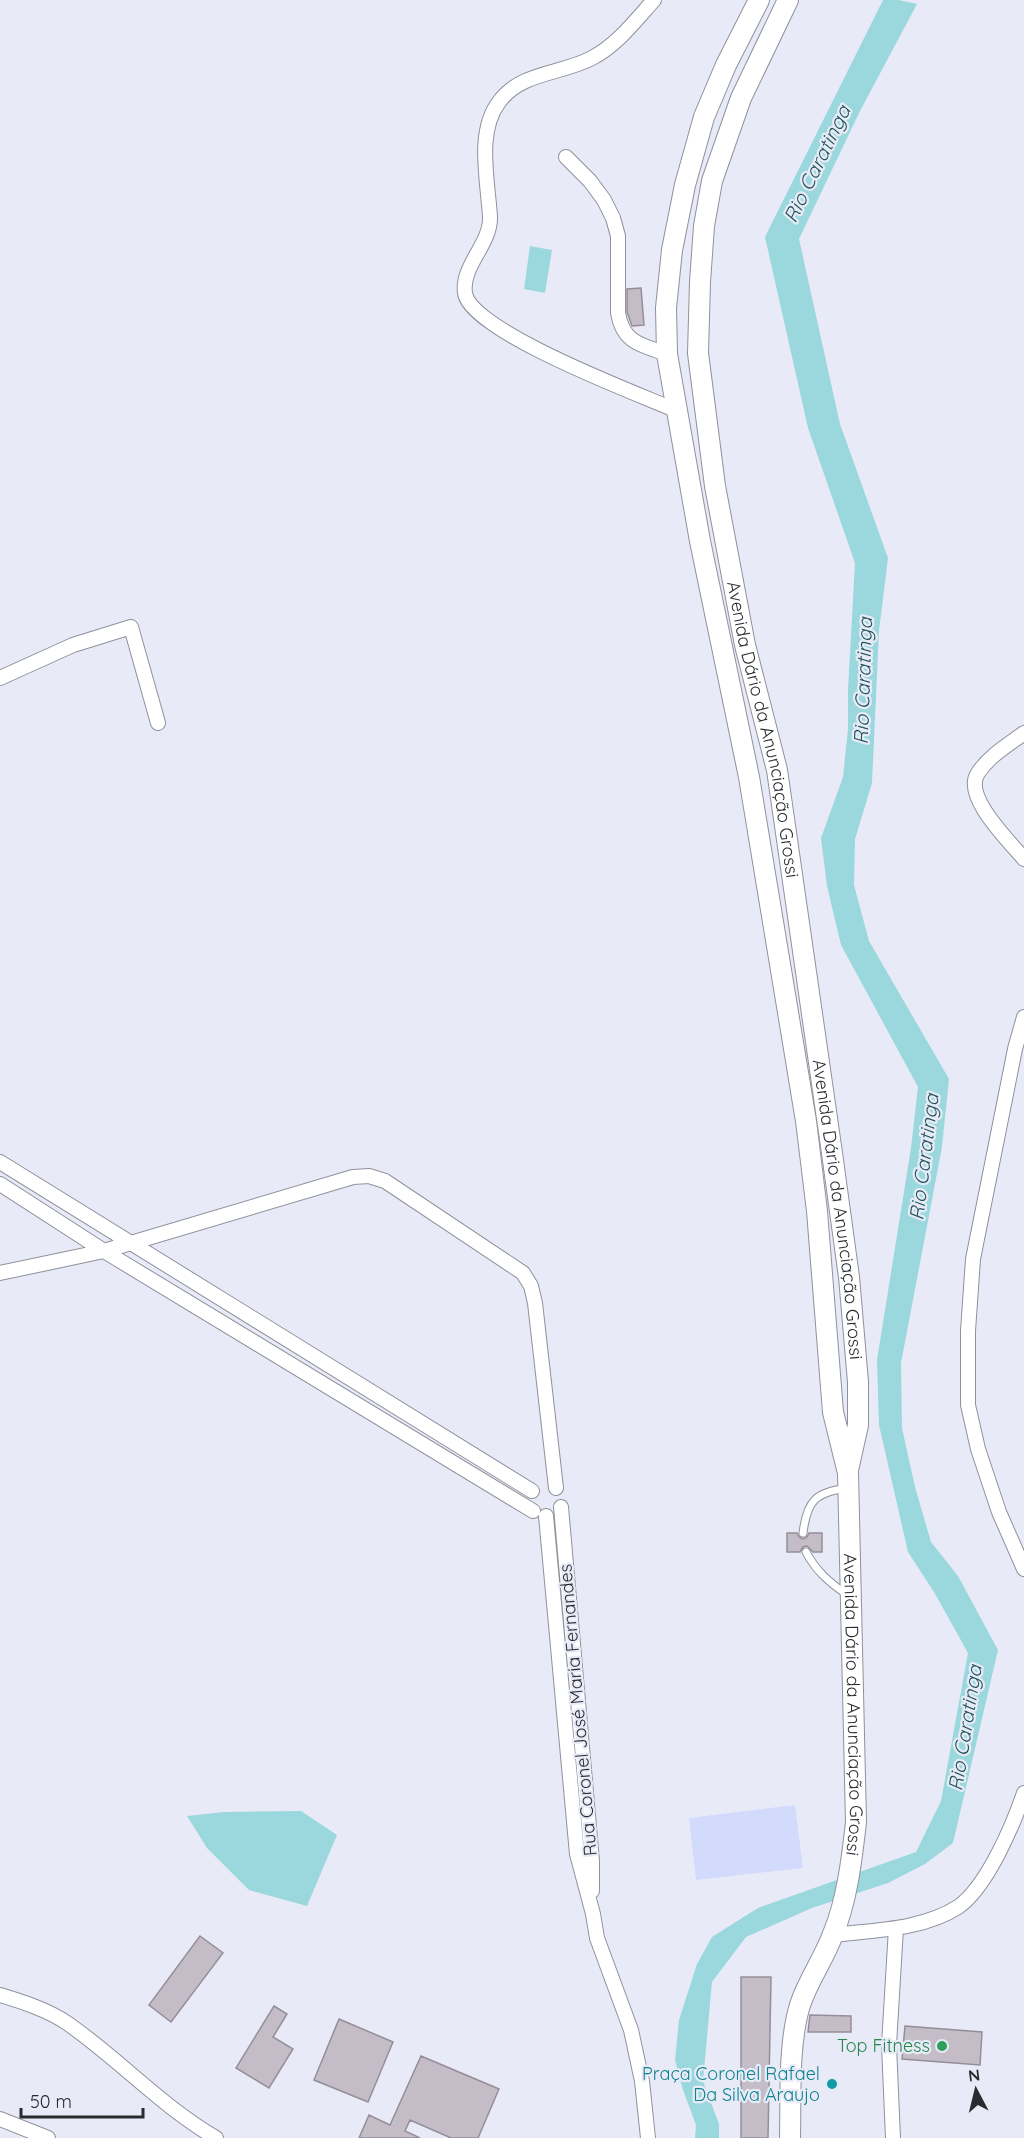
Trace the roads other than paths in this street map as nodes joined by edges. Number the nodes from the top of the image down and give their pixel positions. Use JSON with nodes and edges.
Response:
{"nodes":[{"id":1,"x":654,"y":0,"type":"edge"},
{"id":2,"x":759,"y":0,"type":"edge"},
{"id":3,"x":788,"y":0,"type":"edge"},
{"id":4,"x":566,"y":157,"type":"dead end"},
{"id":5,"x":667,"y":354,"type":"junction"},
{"id":6,"x":675,"y":410,"type":"junction"},
{"id":7,"x":0,"y":678,"type":"edge"},
{"id":8,"x":158,"y":723,"type":"dead end"},
{"id":9,"x":1024,"y":734,"type":"edge"},
{"id":10,"x":777,"y":770,"type":"junction"},
{"id":11,"x":749,"y":777,"type":"junction"},
{"id":12,"x":1024,"y":859,"type":"edge"},
{"id":13,"x":1024,"y":1017,"type":"edge"},
{"id":14,"x":0,"y":1162,"type":"edge"},
{"id":15,"x":0,"y":1184,"type":"edge"},
{"id":16,"x":98,"y":1222,"type":"junction"},
{"id":17,"x":79,"y":1235,"type":"junction"},
{"id":18,"x":130,"y":1242,"type":"junction"},
{"id":19,"x":104,"y":1251,"type":"junction"},
{"id":20,"x":0,"y":1273,"type":"edge"},
{"id":21,"x":848,"y":1480,"type":"junction"},
{"id":22,"x":556,"y":1488,"type":"junction"},
{"id":23,"x":532,"y":1491,"type":"junction"},
{"id":24,"x":561,"y":1507,"type":"junction"},
{"id":25,"x":539,"y":1514,"type":"junction"},
{"id":26,"x":802,"y":1533,"type":"dead end"},
{"id":27,"x":806,"y":1552,"type":"dead end"},
{"id":28,"x":1024,"y":1569,"type":"edge"},
{"id":29,"x":851,"y":1597,"type":"junction"},
{"id":30,"x":1024,"y":1793,"type":"edge"},
{"id":31,"x":593,"y":1914,"type":"junction"},
{"id":32,"x":896,"y":1928,"type":"junction"},
{"id":33,"x":833,"y":1935,"type":"junction"},
{"id":34,"x":0,"y":1995,"type":"edge"},
{"id":35,"x":0,"y":2119,"type":"edge"},
{"id":36,"x":48,"y":2138,"type":"edge"},
{"id":37,"x":216,"y":2138,"type":"edge"},
{"id":38,"x":648,"y":2138,"type":"edge"},
{"id":39,"x":790,"y":2138,"type":"edge"},
{"id":40,"x":893,"y":2138,"type":"edge"}],
"edges":[{"from":1,"to":6,"type":"street"},
{"from":2,"to":5,"type":"main road","name":"Avenida Dário da Anunciação Grossi"},
{"from":3,"to":10,"type":"main road","name":"Avenida Dário da Anunciação Grossi"},
{"from":4,"to":5,"type":"street"},
{"from":5,"to":6,"type":"main road","name":"Avenida Dário da Anunciação Grossi"},
{"from":6,"to":11,"type":"main road","name":"Avenida Dário da Anunciação Grossi"},
{"from":7,"to":8,"type":"street"},
{"from":9,"to":12,"type":"street"},
{"from":10,"to":11,"type":"main road"},
{"from":10,"to":21,"type":"main road","name":"Avenida Dário da Anunciação Grossi"},
{"from":11,"to":21,"type":"main road","name":"Avenida Dário da Anunciação Grossi"},
{"from":13,"to":28,"type":"street"},
{"from":14,"to":16,"type":"street"},
{"from":15,"to":17,"type":"street"},
{"from":16,"to":17,"type":"street"},
{"from":16,"to":18,"type":"street"},
{"from":17,"to":19,"type":"street"},
{"from":18,"to":19,"type":"street"},
{"from":18,"to":22,"type":"street"},
{"from":18,"to":23,"type":"street"},
{"from":19,"to":20,"type":"street"},
{"from":19,"to":25,"type":"street"},
{"from":21,"to":26,"type":"lane"},
{"from":21,"to":29,"type":"main road","name":"Avenida Dário da Anunciação Grossi"},
{"from":22,"to":23,"type":"street"},
{"from":22,"to":24,"type":"street"},
{"from":23,"to":25,"type":"street"},
{"from":24,"to":25,"type":"street"},
{"from":24,"to":31,"type":"street","name":"Rua Coronel José Maria Fernandes"},
{"from":25,"to":31,"type":"street","name":"Rua Coronel José Maria Fernandes"},
{"from":27,"to":29,"type":"lane"},
{"from":29,"to":33,"type":"main road","name":"Avenida Dário da Anunciação Grossi"},
{"from":30,"to":32,"type":"street"},
{"from":31,"to":38,"type":"street","name":"Rua Coronel José Maria Fernandes"},
{"from":32,"to":33,"type":"street"},
{"from":32,"to":40,"type":"street"},
{"from":33,"to":39,"type":"main road"},
{"from":34,"to":37,"type":"street"},
{"from":35,"to":36,"type":"street"}]}
